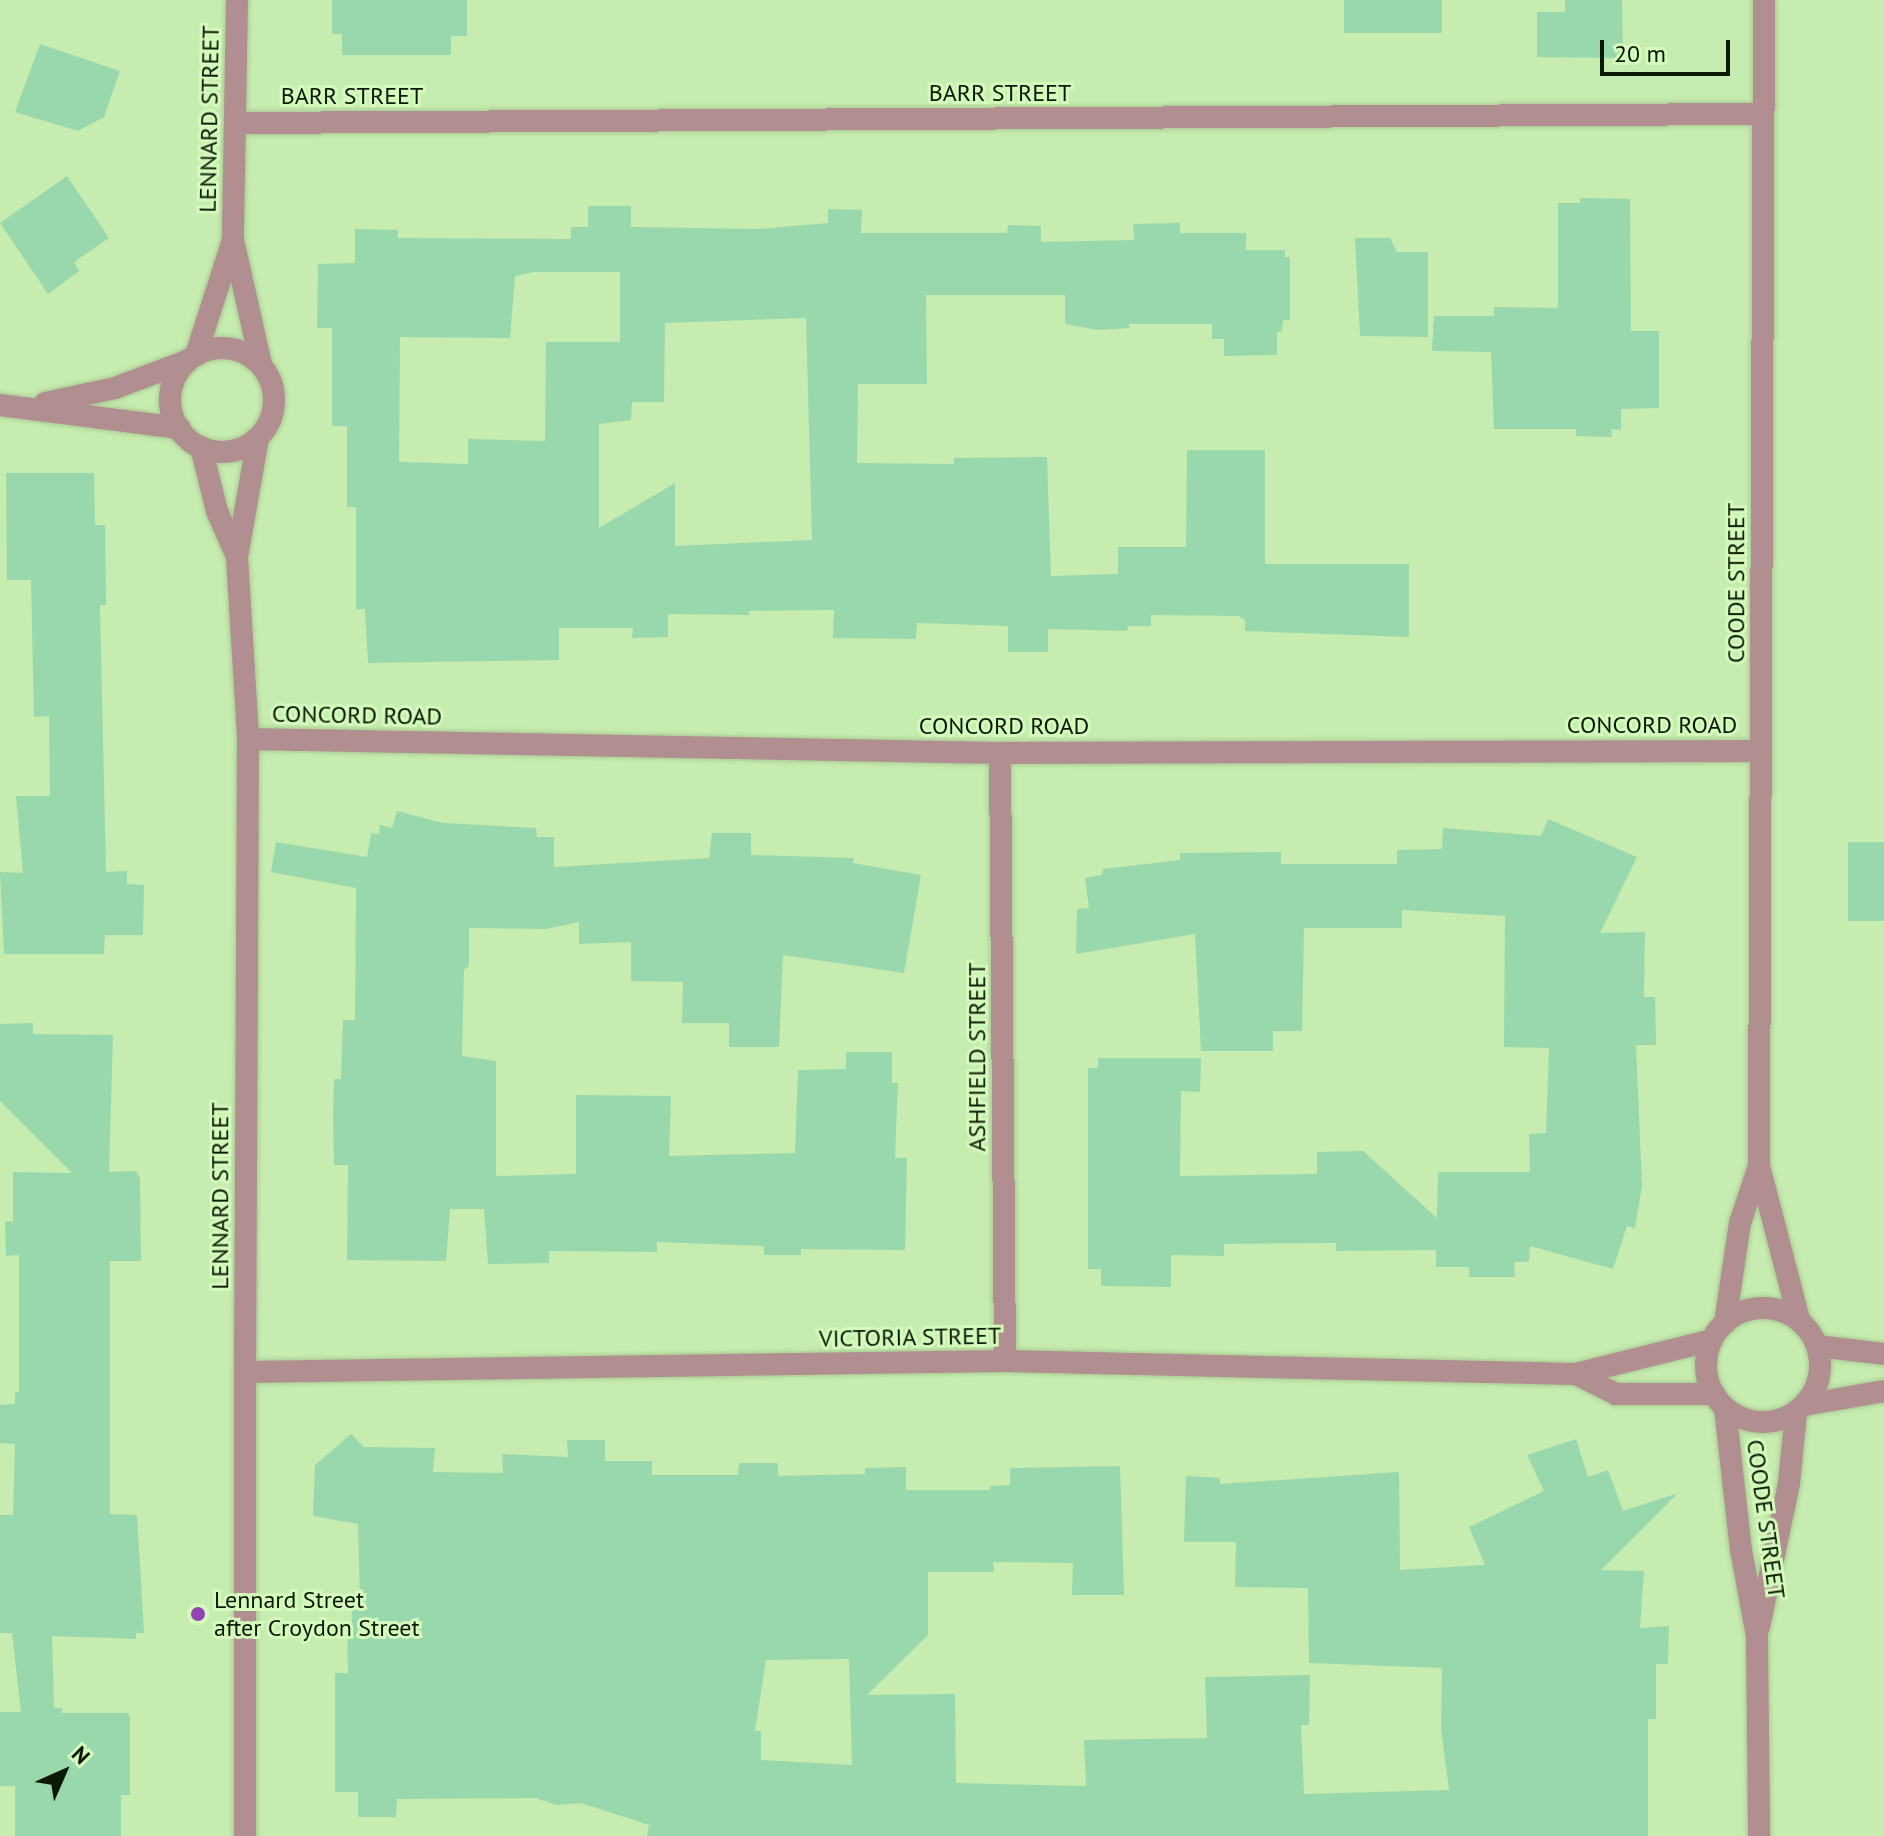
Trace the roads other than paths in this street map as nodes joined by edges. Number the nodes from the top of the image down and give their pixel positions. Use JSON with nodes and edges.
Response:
{"nodes":[{"id":1,"x":237,"y":0,"type":"edge"},
{"id":2,"x":1764,"y":0,"type":"edge"},
{"id":3,"x":1763,"y":114,"type":"junction"},
{"id":4,"x":237,"y":123,"type":"junction"},
{"id":5,"x":233,"y":240,"type":"junction"},
{"id":6,"x":191,"y":358,"type":"junction"},
{"id":7,"x":261,"y":364,"type":"junction"},
{"id":8,"x":0,"y":405,"type":"edge"},
{"id":9,"x":33,"y":405,"type":"junction"},
{"id":10,"x":180,"y":428,"type":"junction"},
{"id":11,"x":258,"y":438,"type":"junction"},
{"id":12,"x":201,"y":447,"type":"junction"},
{"id":13,"x":237,"y":557,"type":"junction"},
{"id":14,"x":248,"y":739,"type":"junction"},
{"id":15,"x":1761,"y":751,"type":"junction"},
{"id":16,"x":1000,"y":753,"type":"junction"},
{"id":17,"x":1759,"y":1166,"type":"junction"},
{"id":18,"x":1799,"y":1320,"type":"junction"},
{"id":19,"x":1718,"y":1331,"type":"junction"},
{"id":20,"x":1817,"y":1346,"type":"junction"},
{"id":21,"x":1884,"y":1354,"type":"edge"},
{"id":22,"x":1005,"y":1361,"type":"junction"},
{"id":23,"x":245,"y":1372,"type":"junction"},
{"id":24,"x":1576,"y":1374,"type":"junction"},
{"id":25,"x":1884,"y":1391,"type":"edge"},
{"id":26,"x":1720,"y":1401,"type":"junction"},
{"id":27,"x":1800,"y":1409,"type":"junction"},
{"id":28,"x":1757,"y":1636,"type":"junction"},
{"id":29,"x":245,"y":1836,"type":"edge"},
{"id":30,"x":1759,"y":1836,"type":"edge"}],
"edges":[{"from":1,"to":4,"type":"street","name":"LENNARD STREET"},
{"from":2,"to":3,"type":"street","name":"COODE STREET"},
{"from":3,"to":4,"type":"street","name":"BARR STREET"},
{"from":3,"to":15,"type":"street","name":"COODE STREET"},
{"from":4,"to":5,"type":"street","name":"LENNARD STREET"},
{"from":5,"to":6,"type":"street","name":"LENNARD STREET"},
{"from":5,"to":7,"type":"street","name":"LENNARD STREET"},
{"from":6,"to":7,"type":"street"},
{"from":6,"to":9,"type":"street"},
{"from":6,"to":10,"type":"street","name":"LENNARD STREET"},
{"from":7,"to":11,"type":"street","name":"LENNARD STREET"},
{"from":8,"to":9,"type":"street"},
{"from":9,"to":10,"type":"street"},
{"from":10,"to":12,"type":"street"},
{"from":11,"to":12,"type":"street"},
{"from":11,"to":13,"type":"street","name":"LENNARD STREET"},
{"from":12,"to":13,"type":"street","name":"LENNARD STREET"},
{"from":13,"to":14,"type":"street","name":"LENNARD STREET"},
{"from":14,"to":16,"type":"street","name":"CONCORD ROAD"},
{"from":14,"to":23,"type":"street","name":"LENNARD STREET"},
{"from":15,"to":16,"type":"street","name":"CONCORD ROAD"},
{"from":15,"to":17,"type":"street","name":"COODE STREET"},
{"from":16,"to":22,"type":"street","name":"ASHFIELD STREET"},
{"from":17,"to":18,"type":"street","name":"COODE STREET"},
{"from":17,"to":19,"type":"street","name":"COODE STREET"},
{"from":18,"to":19,"type":"street"},
{"from":18,"to":20,"type":"street"},
{"from":19,"to":24,"type":"street","name":"VICTORIA STREET"},
{"from":19,"to":26,"type":"street"},
{"from":20,"to":21,"type":"street"},
{"from":20,"to":27,"type":"street"},
{"from":22,"to":23,"type":"street","name":"VICTORIA STREET"},
{"from":22,"to":24,"type":"street","name":"VICTORIA STREET"},
{"from":23,"to":29,"type":"street","name":"LENNARD STREET"},
{"from":24,"to":26,"type":"street","name":"VICTORIA STREET"},
{"from":25,"to":27,"type":"street"},
{"from":26,"to":27,"type":"street"},
{"from":26,"to":28,"type":"street","name":"COODE STREET"},
{"from":27,"to":28,"type":"street","name":"COODE STREET"},
{"from":28,"to":30,"type":"street","name":"COODE STREET"}]}
